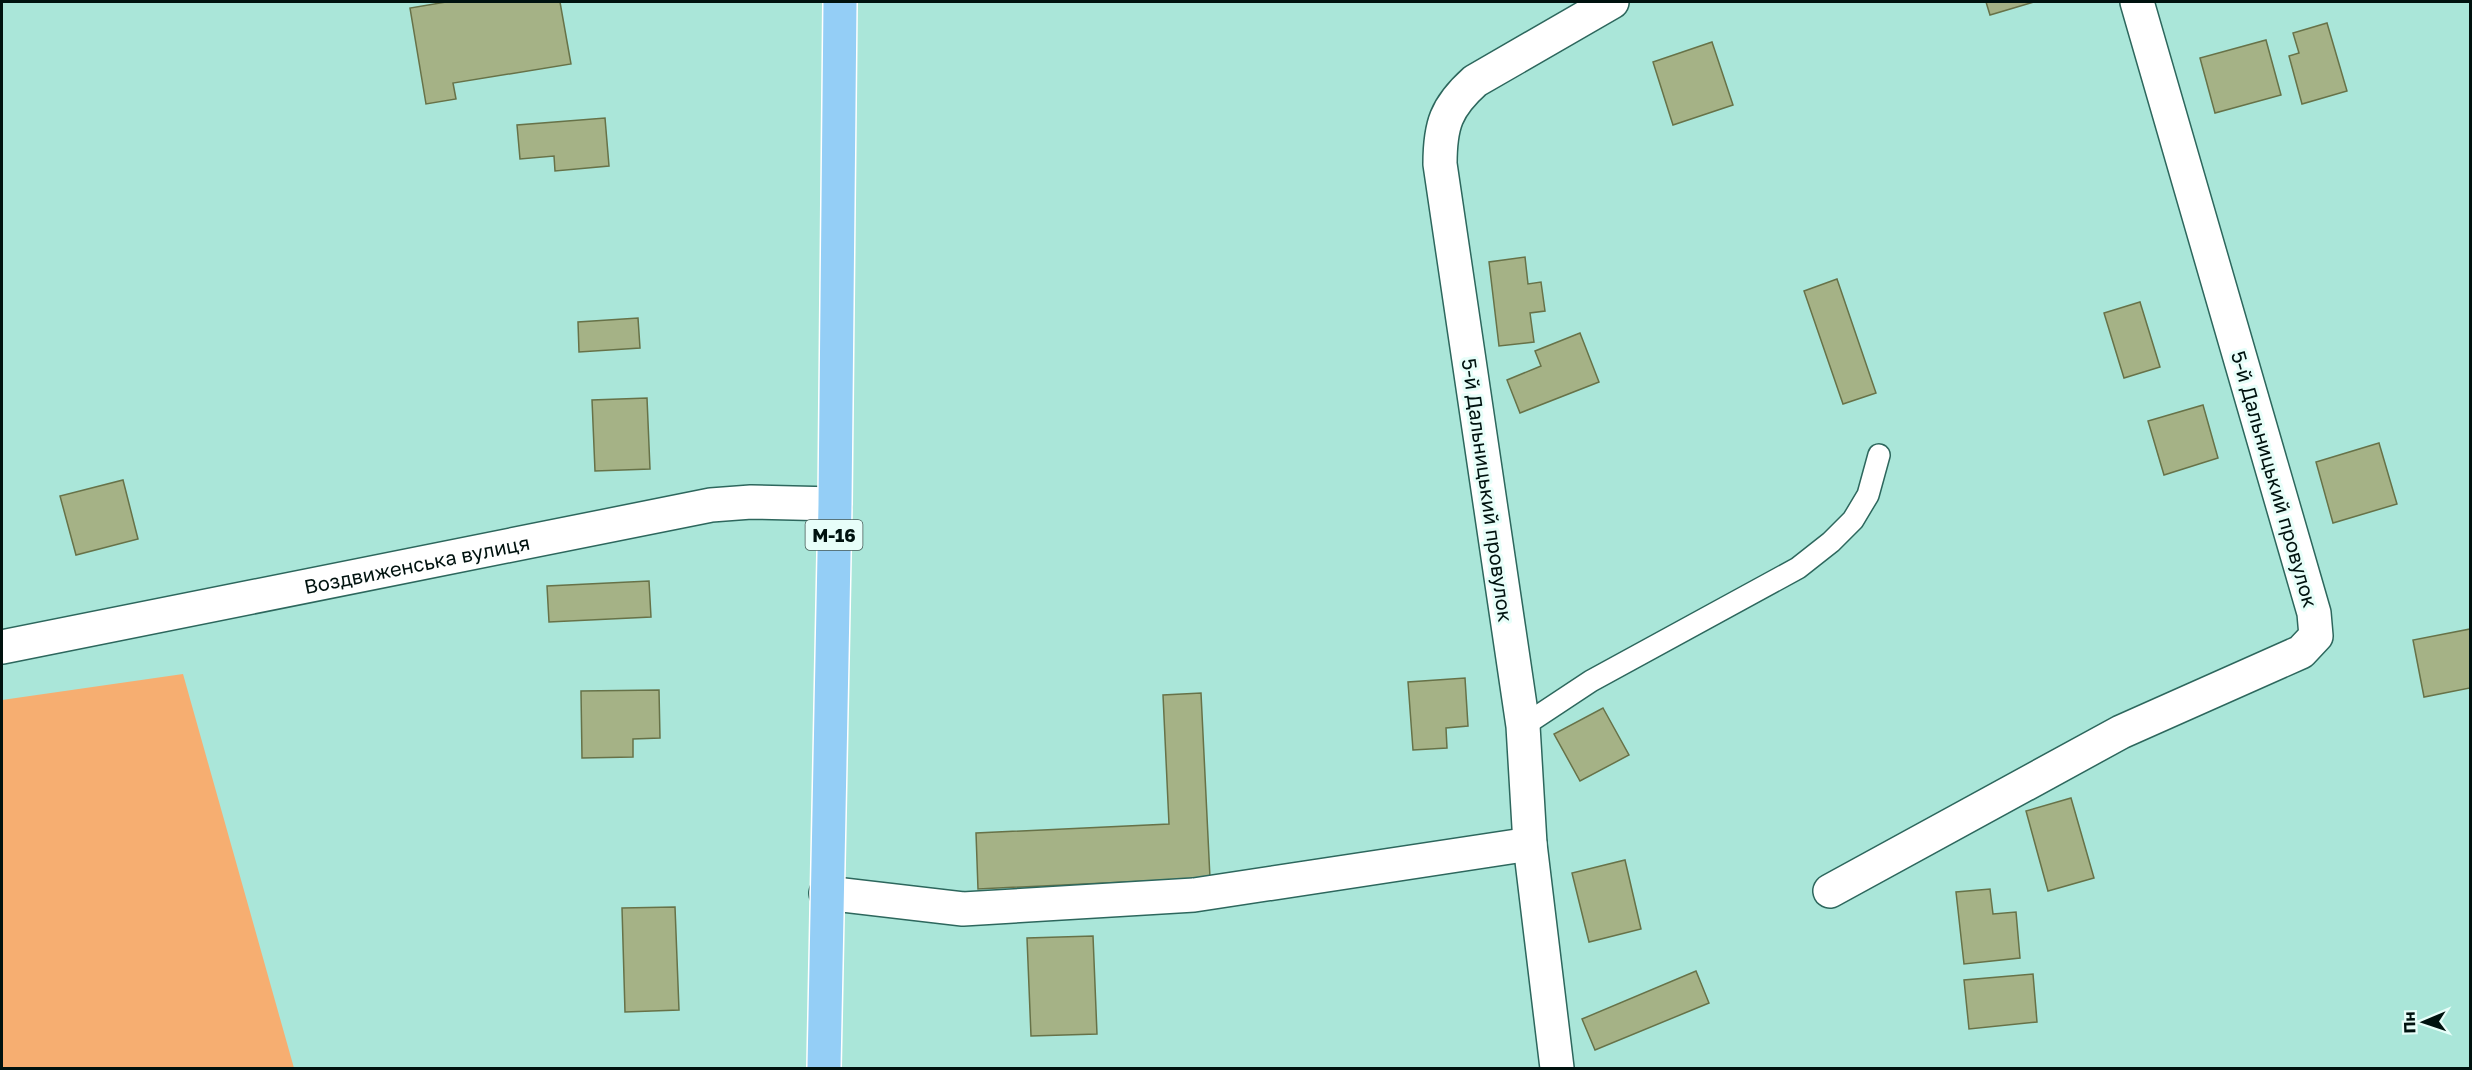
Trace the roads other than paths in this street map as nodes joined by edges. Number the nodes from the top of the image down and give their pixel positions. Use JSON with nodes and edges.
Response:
{"nodes":[{"id":1,"x":840,"y":2,"type":"edge"},
{"id":2,"x":1612,"y":2,"type":"edge"},
{"id":3,"x":2137,"y":2,"type":"edge"},
{"id":4,"x":1879,"y":455,"type":"dead end"},
{"id":5,"x":835,"y":504,"type":"junction"},
{"id":6,"x":2,"y":647,"type":"edge"},
{"id":7,"x":1523,"y":726,"type":"junction"},
{"id":8,"x":1530,"y":844,"type":"junction"},
{"id":9,"x":1830,"y":891,"type":"dead end"},
{"id":10,"x":826,"y":893,"type":"junction"},
{"id":11,"x":824,"y":1068,"type":"edge"},
{"id":12,"x":1557,"y":1068,"type":"edge"}],
"edges":[{"from":1,"to":5,"type":"highway","number":"М-16"},
{"from":2,"to":7,"type":"street","name":"5-й Дальницький провулок"},
{"from":3,"to":9,"type":"street","name":"5-й Дальницький провулок"},
{"from":4,"to":7,"type":"lane"},
{"from":5,"to":6,"type":"street","name":"Воздвиженська вулиця"},
{"from":5,"to":10,"type":"highway","number":"М-16"},
{"from":7,"to":8,"type":"street","name":"5-й Дальницький провулок"},
{"from":8,"to":10,"type":"street"},
{"from":8,"to":12,"type":"street","name":"5-й Дальницький провулок"},
{"from":10,"to":11,"type":"highway","number":"М-16"}]}
